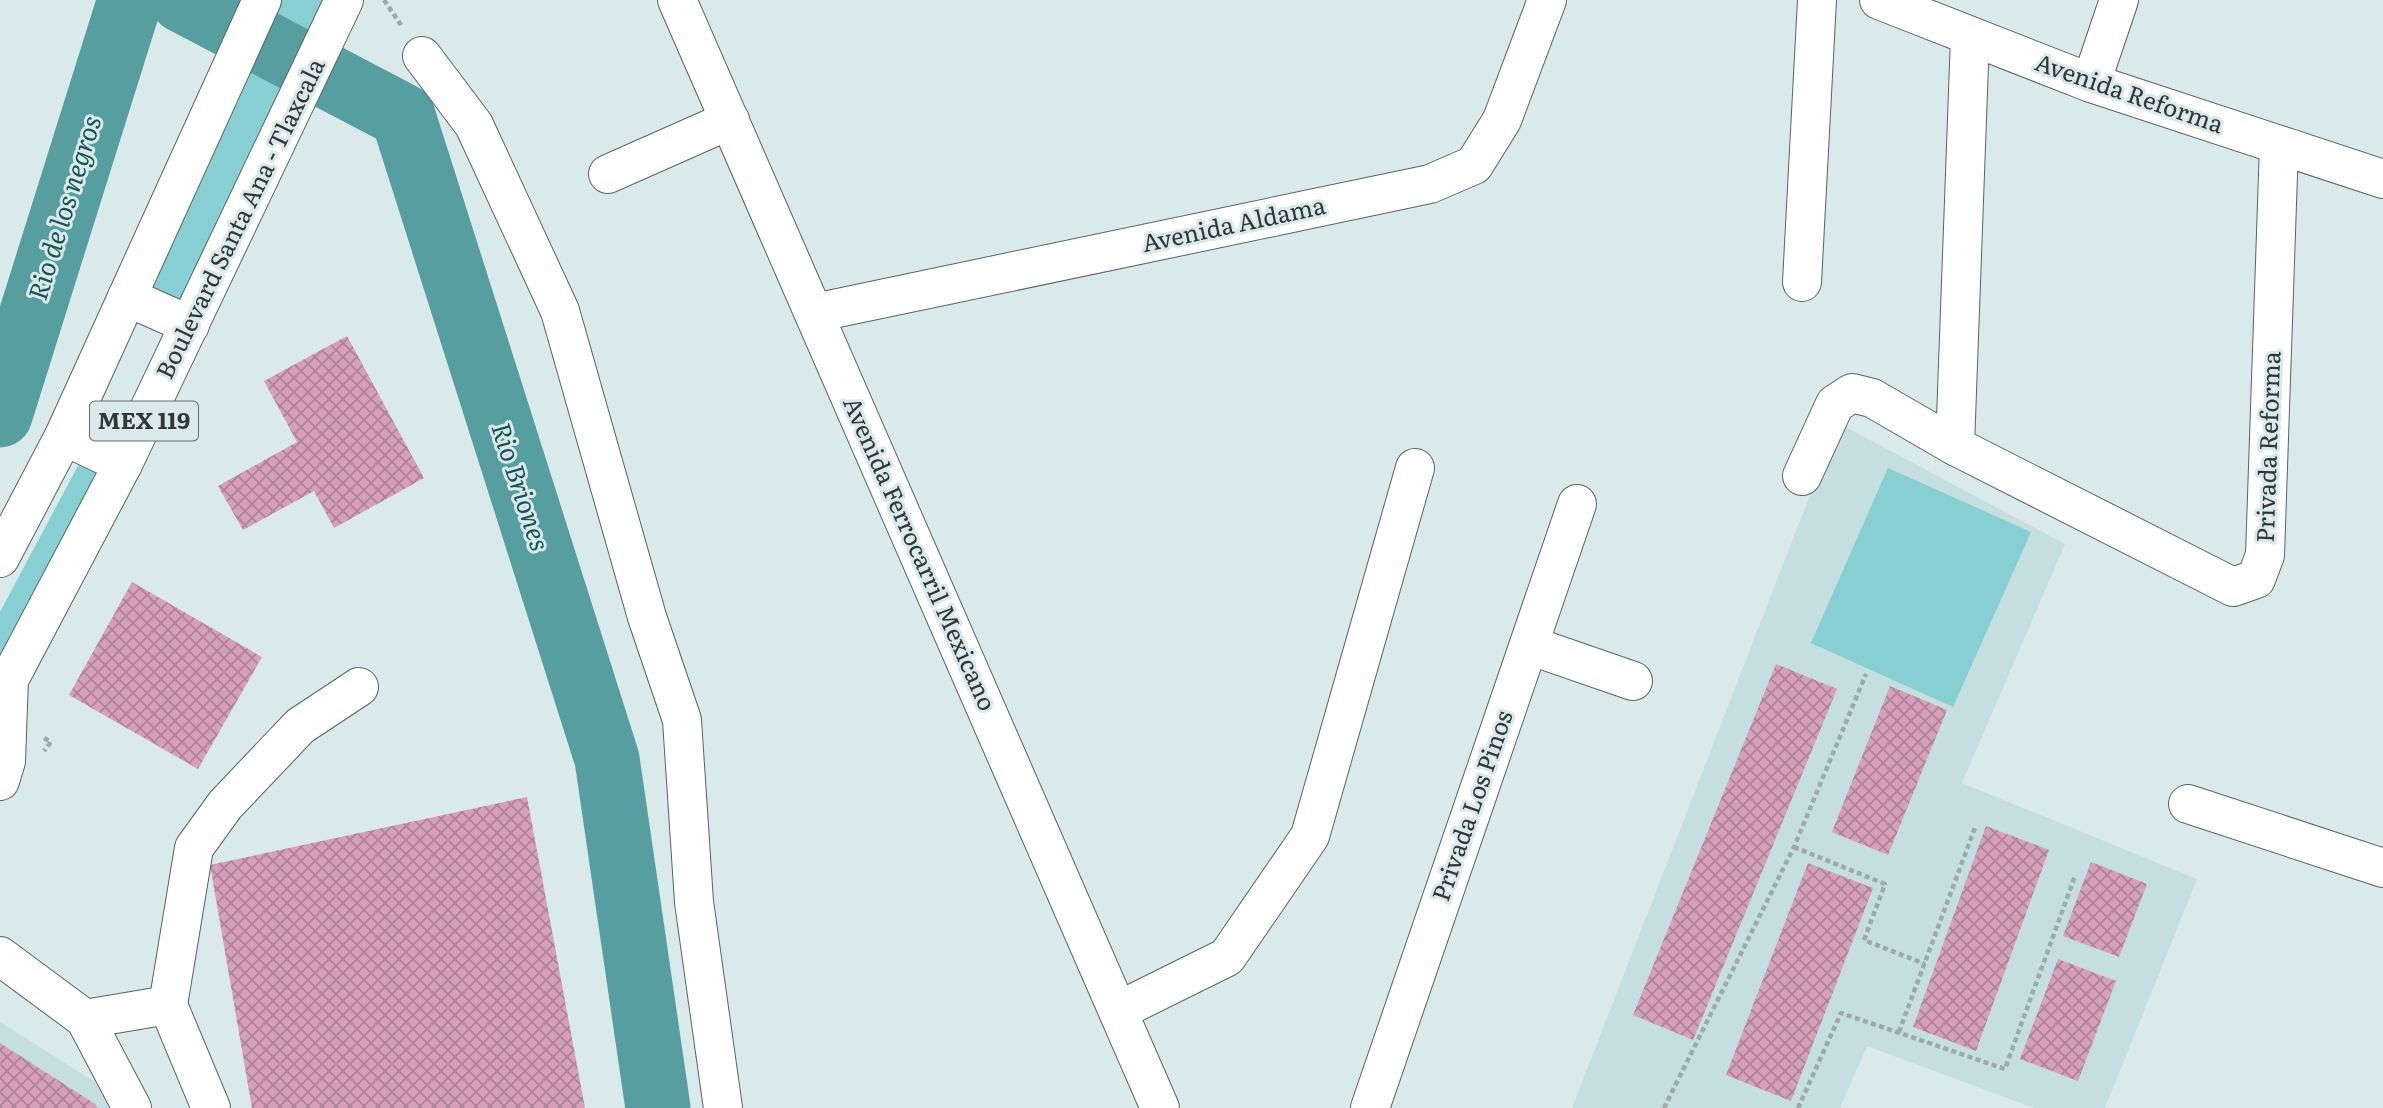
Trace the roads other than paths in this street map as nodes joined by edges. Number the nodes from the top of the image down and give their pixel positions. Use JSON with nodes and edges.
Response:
{"nodes":[{"id":1,"x":262,"y":0,"type":"edge"},
{"id":2,"x":344,"y":0,"type":"edge"},
{"id":3,"x":677,"y":0,"type":"edge"},
{"id":4,"x":1547,"y":0,"type":"edge"},
{"id":5,"x":1817,"y":0,"type":"edge"},
{"id":6,"x":1879,"y":0,"type":"edge"},
{"id":7,"x":2119,"y":0,"type":"edge"},
{"id":8,"x":1970,"y":37,"type":"junction"},
{"id":9,"x":422,"y":56,"type":"dead end"},
{"id":10,"x":2091,"y":83,"type":"junction"},
{"id":11,"x":730,"y":120,"type":"junction"},
{"id":12,"x":2279,"y":145,"type":"junction"},
{"id":13,"x":608,"y":174,"type":"dead end"},
{"id":14,"x":2383,"y":179,"type":"edge"},
{"id":15,"x":1802,"y":282,"type":"dead end"},
{"id":16,"x":127,"y":297,"type":"junction"},
{"id":17,"x":814,"y":313,"type":"junction"},
{"id":18,"x":190,"y":325,"type":"junction"},
{"id":19,"x":64,"y":436,"type":"junction"},
{"id":20,"x":1955,"y":446,"type":"junction"},
{"id":21,"x":123,"y":464,"type":"junction"},
{"id":22,"x":1415,"y":468,"type":"dead end"},
{"id":23,"x":1802,"y":476,"type":"dead end"},
{"id":24,"x":1577,"y":504,"type":"dead end"},
{"id":25,"x":0,"y":558,"type":"edge"},
{"id":26,"x":1529,"y":645,"type":"junction"},
{"id":27,"x":1633,"y":681,"type":"dead end"},
{"id":28,"x":359,"y":687,"type":"dead end"},
{"id":29,"x":5,"y":688,"type":"edge"},
{"id":30,"x":0,"y":781,"type":"edge"},
{"id":31,"x":2188,"y":804,"type":"dead end"},
{"id":32,"x":2383,"y":868,"type":"edge"},
{"id":33,"x":0,"y":956,"type":"edge"},
{"id":34,"x":168,"y":1004,"type":"junction"},
{"id":35,"x":1118,"y":1012,"type":"junction"},
{"id":36,"x":85,"y":1019,"type":"junction"},
{"id":37,"x":132,"y":1108,"type":"edge"},
{"id":38,"x":212,"y":1108,"type":"edge"},
{"id":39,"x":723,"y":1108,"type":"edge"},
{"id":40,"x":1160,"y":1108,"type":"edge"},
{"id":41,"x":1370,"y":1108,"type":"edge"}],
"edges":[{"from":1,"to":16,"type":"street","number":"MEX 119"},
{"from":2,"to":18,"type":"street","name":"Boulevard Santa Ana - Tlaxcala","number":"MEX 119"},
{"from":3,"to":11,"type":"street","name":"Avenida Ferrocarril Mexicano"},
{"from":4,"to":17,"type":"street","name":"Avenida Aldama"},
{"from":5,"to":15,"type":"street"},
{"from":6,"to":8,"type":"street","name":"Avenida Reforma"},
{"from":7,"to":10,"type":"street"},
{"from":8,"to":10,"type":"street","name":"Avenida Reforma"},
{"from":8,"to":20,"type":"street"},
{"from":9,"to":39,"type":"street"},
{"from":10,"to":12,"type":"street","name":"Avenida Reforma"},
{"from":11,"to":13,"type":"street"},
{"from":11,"to":17,"type":"street","name":"Avenida Ferrocarril Mexicano"},
{"from":12,"to":14,"type":"street","name":"Avenida Reforma"},
{"from":12,"to":20,"type":"street","name":"Privada Reforma"},
{"from":16,"to":18,"type":"street"},
{"from":16,"to":19,"type":"street","number":"MEX 119"},
{"from":17,"to":35,"type":"street","name":"Avenida Ferrocarril Mexicano"},
{"from":18,"to":21,"type":"street","name":"Boulevard Santa Ana - Tlaxcala","number":"MEX 119"},
{"from":19,"to":21,"type":"street"},
{"from":19,"to":25,"type":"street","number":"MEX 119"},
{"from":20,"to":23,"type":"street","name":"Privada Reforma"},
{"from":21,"to":29,"type":"street","name":"Boulevard Santa Ana - Tlaxcala","number":"MEX 119"},
{"from":22,"to":35,"type":"street"},
{"from":24,"to":26,"type":"street","name":"Privada Los Pinos"},
{"from":26,"to":27,"type":"street"},
{"from":26,"to":41,"type":"street","name":"Privada Los Pinos"},
{"from":28,"to":34,"type":"street"},
{"from":29,"to":30,"type":"street"},
{"from":31,"to":32,"type":"street"},
{"from":33,"to":36,"type":"street"},
{"from":34,"to":36,"type":"street"},
{"from":34,"to":38,"type":"street"},
{"from":35,"to":40,"type":"street","name":"Avenida Ferrocarril Mexicano"},
{"from":36,"to":37,"type":"street"}]}
